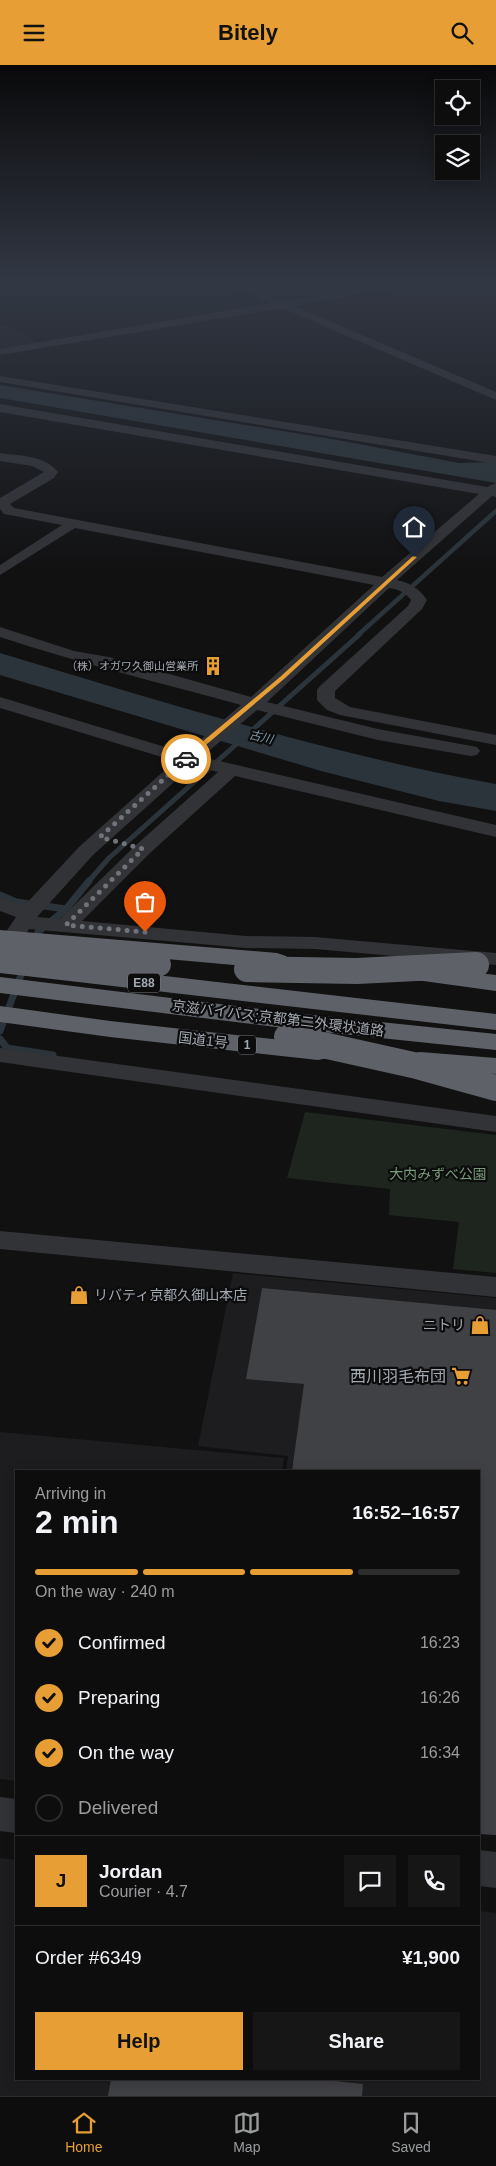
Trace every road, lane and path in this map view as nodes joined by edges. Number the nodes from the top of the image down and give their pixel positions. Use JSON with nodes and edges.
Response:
{"nodes":[{"id":1,"x":0,"y":379,"type":"edge"},
{"id":2,"x":456,"y":379,"type":"edge"},
{"id":3,"x":496,"y":396,"type":"edge"},
{"id":4,"x":0,"y":408,"type":"edge"},
{"id":5,"x":0,"y":457,"type":"edge"},
{"id":6,"x":494,"y":459,"type":"edge"},
{"id":7,"x":494,"y":491,"type":"edge"},
{"id":8,"x":0,"y":515,"type":"edge"},
{"id":9,"x":68,"y":528,"type":"junction"},
{"id":10,"x":0,"y":571,"type":"edge"},
{"id":11,"x":382,"y":586,"type":"junction"},
{"id":12,"x":0,"y":633,"type":"edge"},
{"id":13,"x":0,"y":702,"type":"edge"},
{"id":14,"x":253,"y":703,"type":"junction"},
{"id":15,"x":496,"y":740,"type":"edge"},
{"id":16,"x":496,"y":754,"type":"edge"},
{"id":17,"x":189,"y":757,"type":"junction"},
{"id":18,"x":232,"y":769,"type":"junction"},
{"id":19,"x":496,"y":831,"type":"edge"},
{"id":20,"x":121,"y":843,"type":"junction"},
{"id":21,"x":0,"y":903,"type":"edge"},
{"id":22,"x":66,"y":925,"type":"junction"},
{"id":23,"x":13,"y":933,"type":"edge"},
{"id":24,"x":496,"y":959,"type":"edge"},
{"id":25,"x":0,"y":964,"type":"edge"},
{"id":26,"x":496,"y":964,"type":"edge"},
{"id":27,"x":247,"y":969,"type":"junction"},
{"id":28,"x":496,"y":983,"type":"edge"},
{"id":29,"x":0,"y":985,"type":"edge"},
{"id":30,"x":82,"y":995,"type":"junction"},
{"id":31,"x":0,"y":1014,"type":"edge"},
{"id":32,"x":496,"y":1022,"type":"edge"},
{"id":33,"x":496,"y":1042,"type":"edge"},
{"id":34,"x":342,"y":1048,"type":"junction"},
{"id":35,"x":0,"y":1055,"type":"edge"},
{"id":36,"x":496,"y":1066,"type":"edge"},
{"id":37,"x":496,"y":1081,"type":"edge"},
{"id":38,"x":496,"y":1088,"type":"edge"},
{"id":39,"x":496,"y":1125,"type":"edge"},
{"id":40,"x":0,"y":1240,"type":"edge"},
{"id":41,"x":496,"y":1287,"type":"edge"},
{"id":42,"x":0,"y":1814,"type":"edge"},
{"id":43,"x":15,"y":1816,"type":"edge"},
{"id":44,"x":480,"y":1868,"type":"edge"},
{"id":45,"x":496,"y":1870,"type":"edge"}],
"edges":[{"from":1,"to":6,"type":"street"},
{"from":2,"to":3,"type":"street"},
{"from":4,"to":7,"type":"street"},
{"from":5,"to":11,"type":"street"},
{"from":7,"to":11,"type":"street"},
{"from":8,"to":9,"type":"street"},
{"from":9,"to":10,"type":"street"},
{"from":9,"to":11,"type":"street"},
{"from":11,"to":14,"type":"street"},
{"from":11,"to":15,"type":"street"},
{"from":12,"to":14,"type":"street"},
{"from":13,"to":17,"type":"street"},
{"from":14,"to":16,"type":"street"},
{"from":14,"to":17,"type":"street"},
{"from":17,"to":18,"type":"street"},
{"from":17,"to":20,"type":"street"},
{"from":18,"to":19,"type":"street"},
{"from":18,"to":20,"type":"street"},
{"from":20,"to":22,"type":"street"},
{"from":20,"to":23,"type":"street"},
{"from":21,"to":23,"type":"street"},
{"from":22,"to":23,"type":"street"},
{"from":22,"to":24,"type":"street"},
{"from":23,"to":25,"type":"street"},
{"from":23,"to":27,"type":"highway","bridge":true},
{"from":23,"to":28,"type":"highway"},
{"from":25,"to":32,"type":"highway","name":"京滋バイパス;京都第二外環状道路","number":"E88"},
{"from":26,"to":27,"type":"highway","bridge":true},
{"from":27,"to":28,"type":"highway","bridge":true},
{"from":29,"to":30,"type":"highway","name":"京滋バイパス;京都第二外環状道路","number":"E88"},
{"from":30,"to":33,"type":"highway","name":"京滋バイパス;京都第二外環状道路","number":"E88"},
{"from":30,"to":34,"type":"highway","bridge":true},
{"from":31,"to":36,"type":"highway","name":"国道1号","number":"1"},
{"from":34,"to":37,"type":"highway","bridge":true},
{"from":34,"to":38,"type":"highway","bridge":true},
{"from":35,"to":39,"type":"street"},
{"from":40,"to":41,"type":"street"},
{"from":42,"to":43,"type":"street"},
{"from":44,"to":45,"type":"street"}]}
